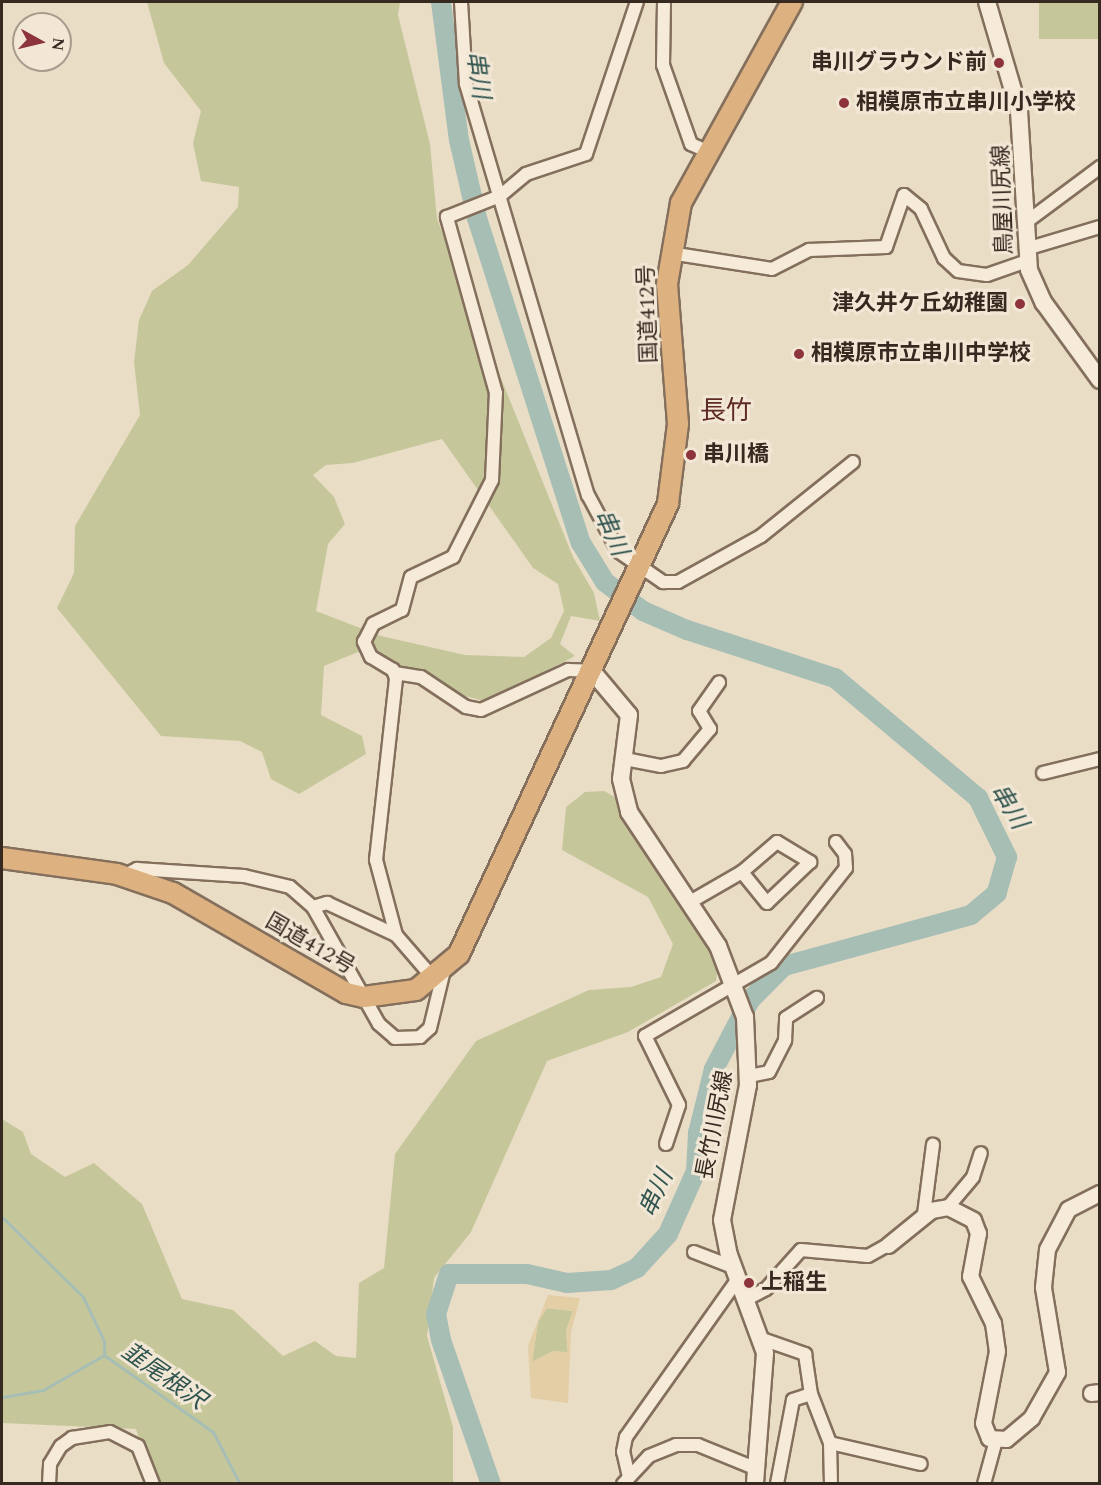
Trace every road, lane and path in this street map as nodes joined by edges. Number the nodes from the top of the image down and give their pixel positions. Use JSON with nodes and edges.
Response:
{"nodes":[{"id":1,"x":461,"y":2,"type":"edge"},
{"id":2,"x":637,"y":2,"type":"edge"},
{"id":3,"x":664,"y":2,"type":"edge"},
{"id":4,"x":792,"y":2,"type":"edge"},
{"id":5,"x":987,"y":2,"type":"edge"},
{"id":6,"x":706,"y":151,"type":"junction"},
{"id":7,"x":1100,"y":167,"type":"edge"},
{"id":8,"x":497,"y":197,"type":"junction"},
{"id":9,"x":1025,"y":223,"type":"junction"},
{"id":10,"x":1100,"y":227,"type":"edge"},
{"id":11,"x":669,"y":253,"type":"junction"},
{"id":12,"x":1026,"y":255,"type":"junction"},
{"id":13,"x":1100,"y":380,"type":"edge"},
{"id":14,"x":854,"y":462,"type":"dead end"},
{"id":15,"x":636,"y":571,"type":"junction"},
{"id":16,"x":592,"y":671,"type":"junction"},
{"id":17,"x":395,"y":673,"type":"junction"},
{"id":18,"x":719,"y":682,"type":"dead end"},
{"id":19,"x":624,"y":759,"type":"junction"},
{"id":20,"x":1100,"y":759,"type":"edge"},
{"id":21,"x":1043,"y":773,"type":"dead end"},
{"id":22,"x":836,"y":842,"type":"dead end"},
{"id":23,"x":2,"y":858,"type":"edge"},
{"id":24,"x":742,"y":872,"type":"junction"},
{"id":25,"x":123,"y":876,"type":"junction"},
{"id":26,"x":690,"y":902,"type":"junction"},
{"id":27,"x":313,"y":907,"type":"junction"},
{"id":28,"x":396,"y":935,"type":"junction"},
{"id":29,"x":439,"y":975,"type":"junction"},
{"id":30,"x":737,"y":985,"type":"junction"},
{"id":31,"x":364,"y":997,"type":"junction"},
{"id":32,"x":817,"y":998,"type":"dead end"},
{"id":33,"x":749,"y":1070,"type":"junction"},
{"id":34,"x":666,"y":1144,"type":"dead end"},
{"id":35,"x":933,"y":1144,"type":"dead end"},
{"id":36,"x":981,"y":1153,"type":"dead end"},
{"id":37,"x":1100,"y":1193,"type":"edge"},
{"id":38,"x":948,"y":1207,"type":"junction"},
{"id":39,"x":924,"y":1214,"type":"junction"},
{"id":40,"x":888,"y":1245,"type":"joint"},
{"id":41,"x":694,"y":1252,"type":"dead end"},
{"id":42,"x":736,"y":1273,"type":"junction"},
{"id":43,"x":747,"y":1299,"type":"junction"},
{"id":44,"x":762,"y":1339,"type":"junction"},
{"id":45,"x":811,"y":1394,"type":"junction"},
{"id":46,"x":996,"y":1440,"type":"junction"},
{"id":47,"x":830,"y":1443,"type":"junction"},
{"id":48,"x":921,"y":1464,"type":"dead end"},
{"id":49,"x":756,"y":1476,"type":"edge"},
{"id":50,"x":626,"y":1480,"type":"edge"},
{"id":51,"x":49,"y":1484,"type":"edge"},
{"id":52,"x":153,"y":1484,"type":"edge"},
{"id":53,"x":777,"y":1484,"type":"edge"},
{"id":54,"x":831,"y":1484,"type":"edge"},
{"id":55,"x":984,"y":1484,"type":"edge"}],
"edges":[{"from":1,"to":8,"type":"street"},
{"from":2,"to":8,"type":"street"},
{"from":3,"to":6,"type":"street"},
{"from":4,"to":6,"type":"highway","name":"国道412号"},
{"from":5,"to":9,"type":"main road","name":"鳥屋川尻線"},
{"from":6,"to":11,"type":"highway","name":"国道412号"},
{"from":7,"to":9,"type":"street"},
{"from":8,"to":15,"type":"street"},
{"from":8,"to":17,"type":"street"},
{"from":9,"to":12,"type":"main road","name":"鳥屋川尻線"},
{"from":10,"to":12,"type":"street"},
{"from":11,"to":12,"type":"street"},
{"from":11,"to":15,"type":"highway","name":"国道412号"},
{"from":12,"to":13,"type":"main road","name":"鳥屋川尻線"},
{"from":14,"to":15,"type":"street"},
{"from":15,"to":16,"type":"highway","name":"国道412号"},
{"from":16,"to":17,"type":"street"},
{"from":16,"to":19,"type":"main road","name":"長竹川尻線"},
{"from":16,"to":29,"type":"highway","name":"国道412号"},
{"from":17,"to":28,"type":"street"},
{"from":18,"to":19,"type":"street"},
{"from":19,"to":26,"type":"main road","name":"長竹川尻線"},
{"from":20,"to":21,"type":"street"},
{"from":22,"to":30,"type":"street"},
{"from":23,"to":25,"type":"highway","name":"国道412号"},
{"from":24,"to":24,"type":"street"},
{"from":24,"to":26,"type":"street"},
{"from":25,"to":27,"type":"street"},
{"from":25,"to":31,"type":"highway","name":"国道412号"},
{"from":26,"to":30,"type":"main road","name":"長竹川尻線"},
{"from":27,"to":28,"type":"street"},
{"from":27,"to":31,"type":"street"},
{"from":28,"to":29,"type":"street"},
{"from":29,"to":31,"type":"highway","name":"国道412号"},
{"from":29,"to":31,"type":"street"},
{"from":30,"to":33,"type":"main road","name":"長竹川尻線"},
{"from":30,"to":34,"type":"street"},
{"from":32,"to":33,"type":"street"},
{"from":33,"to":42,"type":"main road","name":"長竹川尻線"},
{"from":35,"to":39,"type":"street"},
{"from":36,"to":38,"type":"street"},
{"from":37,"to":46,"type":"street"},
{"from":38,"to":39,"type":"street"},
{"from":38,"to":46,"type":"street"},
{"from":39,"to":40,"type":"street"},
{"from":40,"to":43,"type":"street"},
{"from":41,"to":42,"type":"street"},
{"from":42,"to":43,"type":"main road","name":"長竹川尻線"},
{"from":42,"to":50,"type":"street"},
{"from":43,"to":44,"type":"main road","name":"長竹川尻線"},
{"from":44,"to":45,"type":"street"},
{"from":44,"to":49,"type":"main road","name":"長竹川尻線"},
{"from":45,"to":47,"type":"street"},
{"from":45,"to":53,"type":"street"},
{"from":46,"to":55,"type":"street"},
{"from":47,"to":48,"type":"street"},
{"from":47,"to":54,"type":"street"},
{"from":49,"to":50,"type":"street"},
{"from":51,"to":52,"type":"street"}]}
